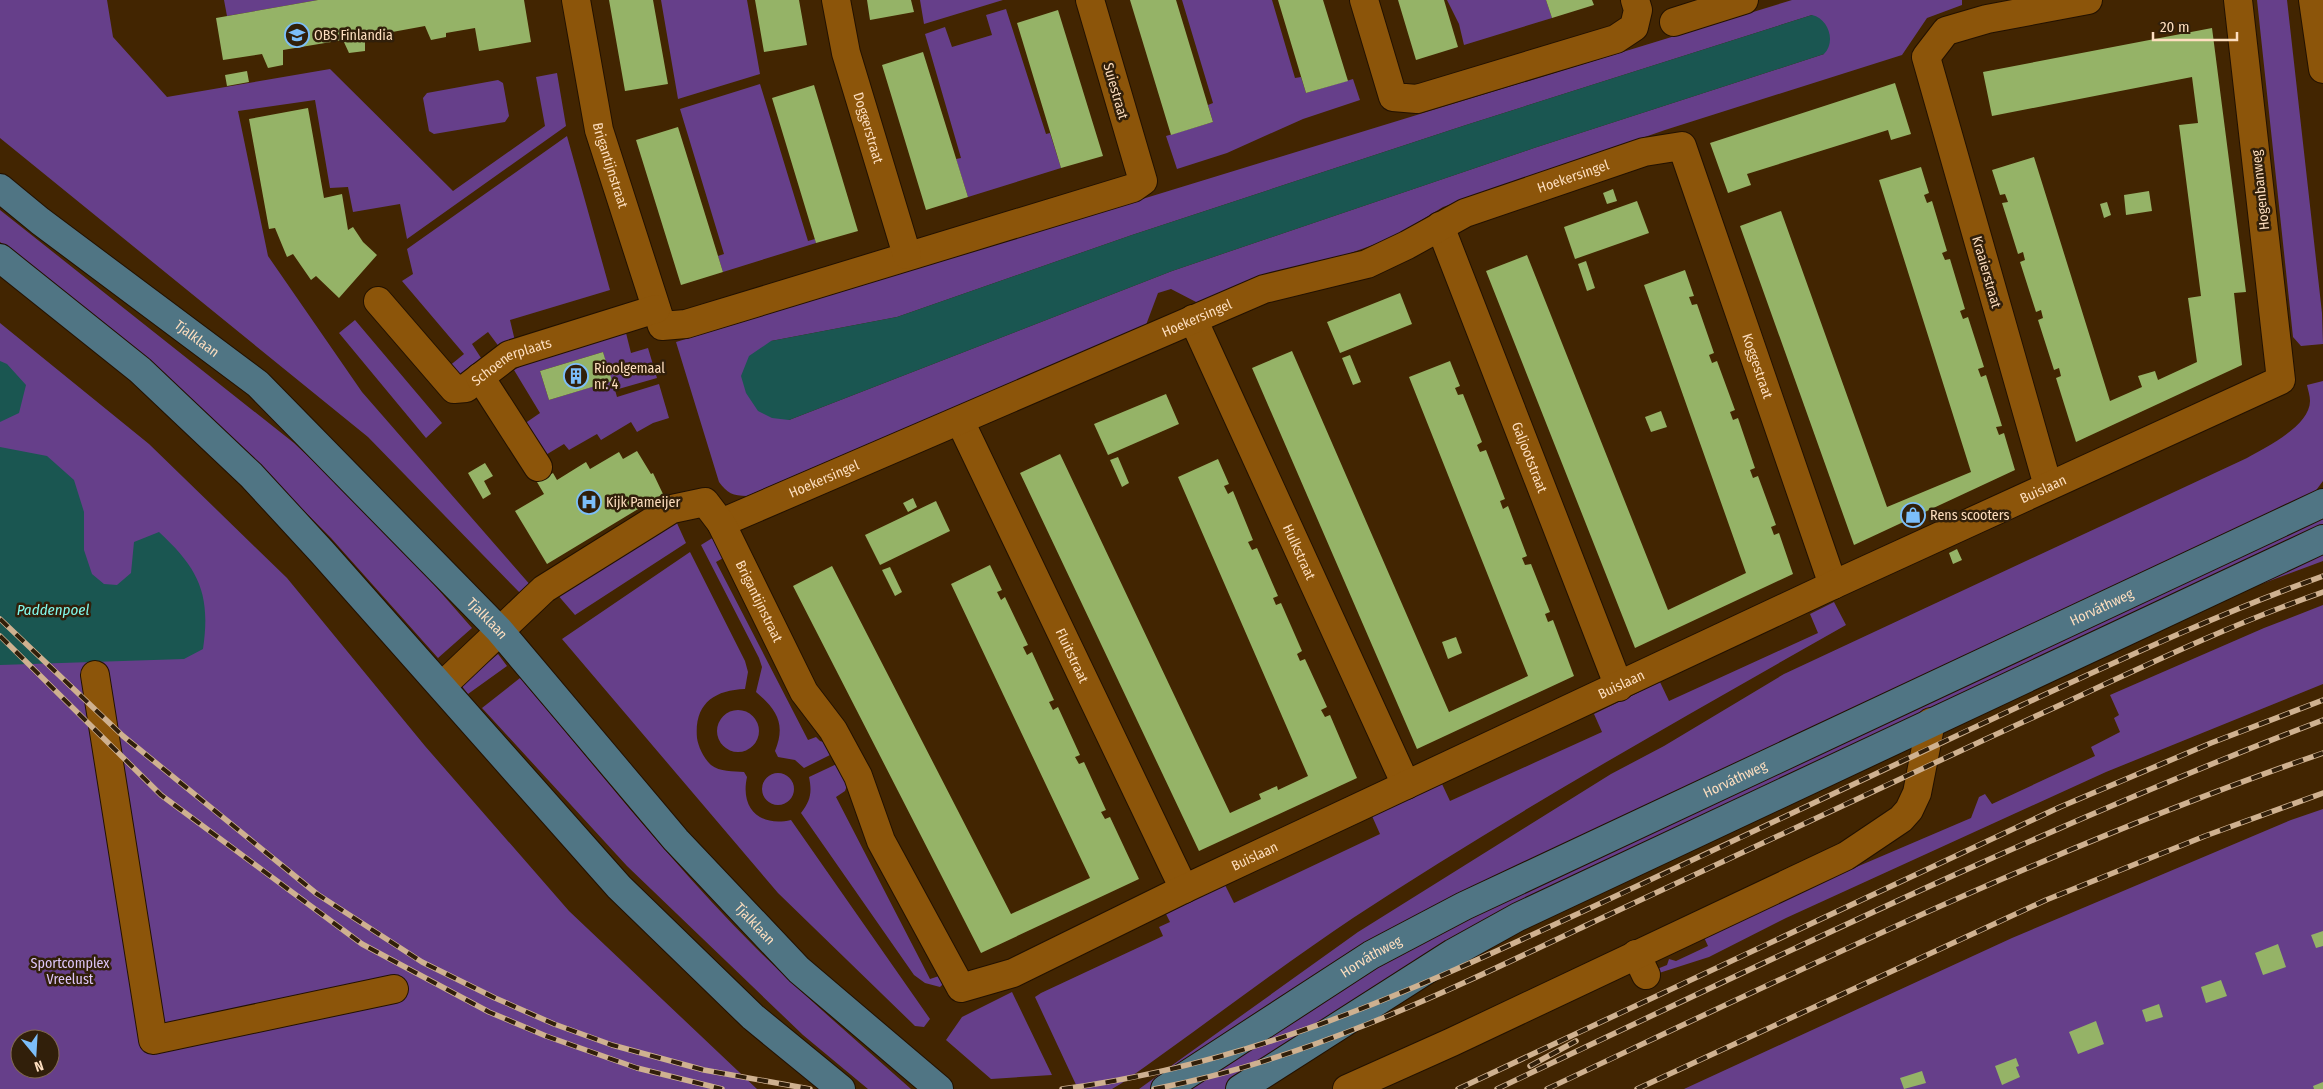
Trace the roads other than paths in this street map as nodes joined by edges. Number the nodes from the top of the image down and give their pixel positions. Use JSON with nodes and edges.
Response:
{"nodes":[{"id":1,"x":576,"y":0,"type":"edge"},
{"id":2,"x":836,"y":0,"type":"edge"},
{"id":3,"x":1090,"y":0,"type":"edge"},
{"id":4,"x":1364,"y":0,"type":"edge"},
{"id":5,"x":1635,"y":0,"type":"edge"},
{"id":6,"x":1744,"y":0,"type":"edge"},
{"id":7,"x":2088,"y":0,"type":"edge"},
{"id":8,"x":2238,"y":0,"type":"edge"},
{"id":9,"x":2314,"y":0,"type":"edge"},
{"id":10,"x":1985,"y":10,"type":"edge"},
{"id":11,"x":1674,"y":22,"type":"dead end"},
{"id":12,"x":2323,"y":69,"type":"edge"},
{"id":13,"x":1682,"y":146,"type":"joint"},
{"id":14,"x":0,"y":188,"type":"edge"},
{"id":15,"x":1440,"y":226,"type":"junction"},
{"id":16,"x":907,"y":255,"type":"junction"},
{"id":17,"x":0,"y":258,"type":"edge"},
{"id":18,"x":378,"y":301,"type":"dead end"},
{"id":19,"x":659,"y":318,"type":"junction"},
{"id":20,"x":1193,"y":319,"type":"junction"},
{"id":21,"x":480,"y":377,"type":"junction"},
{"id":22,"x":2281,"y":380,"type":"joint"},
{"id":23,"x":960,"y":421,"type":"junction"},
{"id":24,"x":538,"y":467,"type":"dead end"},
{"id":25,"x":2048,"y":486,"type":"junction"},
{"id":26,"x":2323,"y":502,"type":"edge"},
{"id":27,"x":721,"y":523,"type":"junction"},
{"id":28,"x":2323,"y":538,"type":"edge"},
{"id":29,"x":1833,"y":585,"type":"junction"},
{"id":30,"x":499,"y":630,"type":"junction"},
{"id":31,"x":95,"y":675,"type":"dead end"},
{"id":32,"x":442,"y":686,"type":"junction"},
{"id":33,"x":1618,"y":687,"type":"junction"},
{"id":34,"x":1931,"y":722,"type":"junction"},
{"id":35,"x":1406,"y":785,"type":"junction"},
{"id":36,"x":1184,"y":890,"type":"junction"},
{"id":37,"x":961,"y":988,"type":"joint"},
{"id":38,"x":394,"y":989,"type":"dead end"},
{"id":39,"x":1175,"y":1085,"type":"edge"},
{"id":40,"x":841,"y":1089,"type":"edge"},
{"id":41,"x":939,"y":1089,"type":"edge"},
{"id":42,"x":1240,"y":1089,"type":"edge"},
{"id":43,"x":1347,"y":1089,"type":"edge"}],
"edges":[{"from":1,"to":19,"type":"street","name":"Brigantijnstraat"},
{"from":2,"to":16,"type":"street","name":"Doggerstraat"},
{"from":3,"to":16,"type":"street","name":"Suiestraat"},
{"from":4,"to":5,"type":"street"},
{"from":6,"to":11,"type":"street"},
{"from":7,"to":10,"type":"street"},
{"from":8,"to":22,"type":"street","name":"Hogenbanweg"},
{"from":9,"to":12,"type":"street"},
{"from":10,"to":25,"type":"street","name":"Kraaierstraat"},
{"from":13,"to":15,"type":"street","name":"Hoekersingel"},
{"from":13,"to":29,"type":"street","name":"Koggestraat"},
{"from":14,"to":30,"type":"main road","name":"Tjalklaan"},
{"from":15,"to":20,"type":"street","name":"Hoekersingel"},
{"from":15,"to":33,"type":"street","name":"Galjootstraat"},
{"from":16,"to":19,"type":"street"},
{"from":17,"to":32,"type":"main road"},
{"from":18,"to":21,"type":"street","name":"Schoenerplaats"},
{"from":19,"to":21,"type":"street","name":"Schoenerplaats"},
{"from":20,"to":23,"type":"street","name":"Hoekersingel"},
{"from":20,"to":35,"type":"street","name":"Hulkstraat"},
{"from":21,"to":24,"type":"street"},
{"from":22,"to":25,"type":"street","name":"Buislaan"},
{"from":23,"to":27,"type":"street","name":"Hoekersingel"},
{"from":23,"to":36,"type":"street","name":"Fluitstraat"},
{"from":25,"to":29,"type":"street","name":"Buislaan"},
{"from":26,"to":39,"type":"main road","name":"Horváthweg"},
{"from":27,"to":30,"type":"street","name":"Brigantijnstraat"},
{"from":27,"to":37,"type":"street","name":"Brigantijnstraat"},
{"from":28,"to":34,"type":"main road"},
{"from":29,"to":33,"type":"street","name":"Buislaan"},
{"from":30,"to":32,"type":"street","name":"Brigantijnstraat"},
{"from":30,"to":41,"type":"main road","name":"Tjalklaan"},
{"from":31,"to":38,"type":"street"},
{"from":32,"to":40,"type":"main road"},
{"from":33,"to":35,"type":"street","name":"Buislaan"},
{"from":34,"to":42,"type":"main road"},
{"from":34,"to":43,"type":"street"},
{"from":35,"to":36,"type":"street","name":"Buislaan"},
{"from":36,"to":37,"type":"street","name":"Buislaan"}]}
